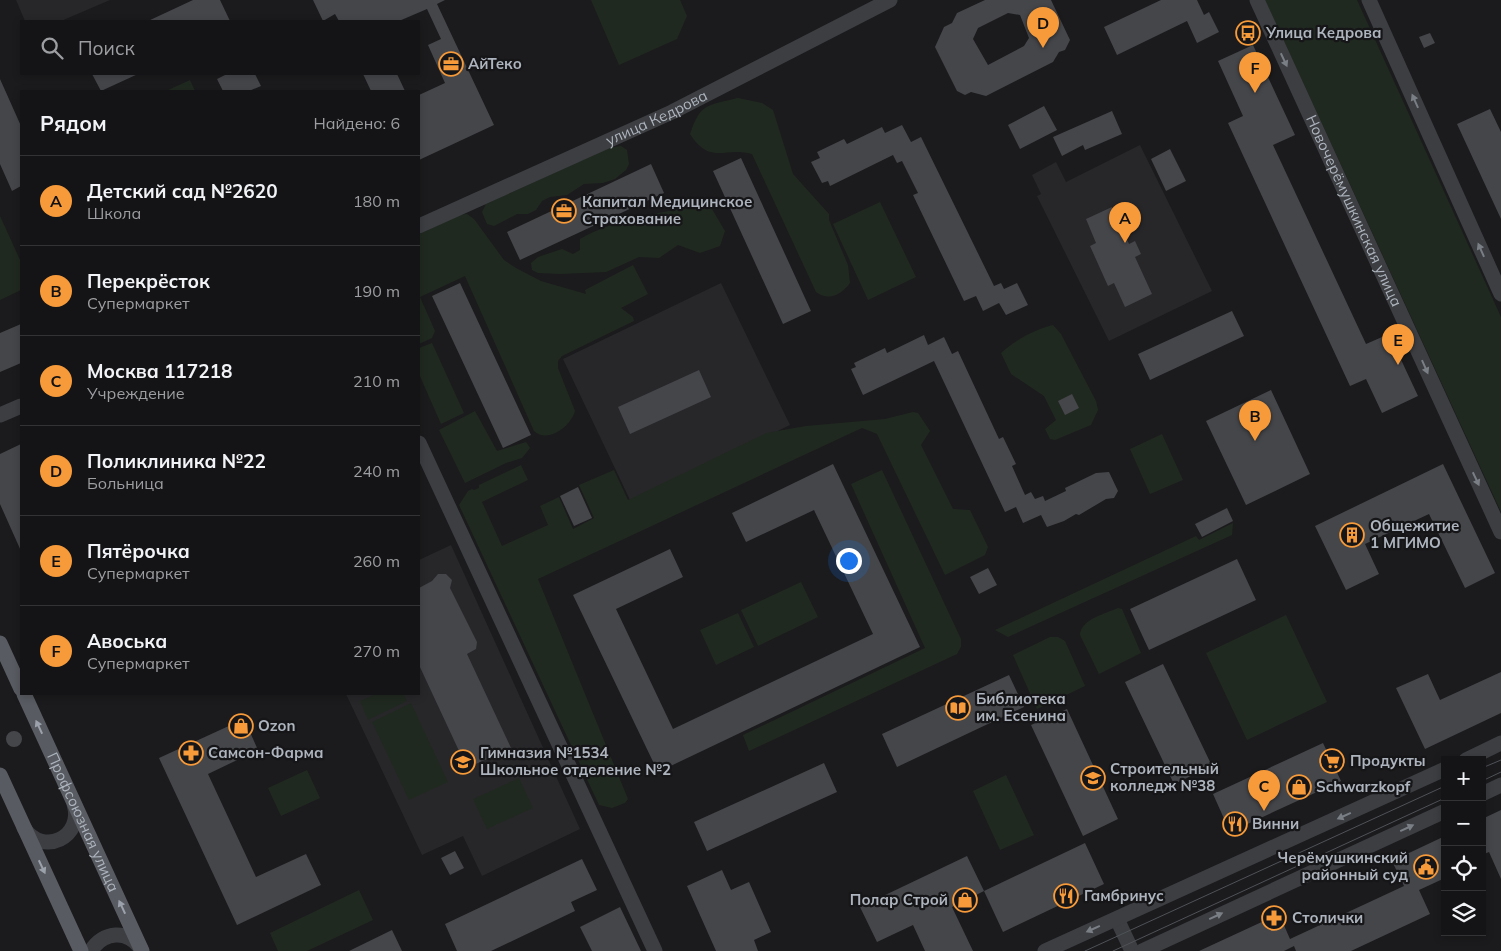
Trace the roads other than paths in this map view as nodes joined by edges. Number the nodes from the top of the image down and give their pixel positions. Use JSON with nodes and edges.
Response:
{"nodes":[{"id":1,"x":890,"y":0,"type":"edge"},
{"id":2,"x":1256,"y":0,"type":"edge"},
{"id":3,"x":1369,"y":0,"type":"edge"},
{"id":4,"x":420,"y":226,"type":"edge"},
{"id":5,"x":1501,"y":294,"type":"edge"},
{"id":6,"x":20,"y":406,"type":"edge"},
{"id":7,"x":0,"y":416,"type":"edge"},
{"id":8,"x":420,"y":445,"type":"edge"},
{"id":9,"x":1501,"y":532,"type":"edge"},
{"id":10,"x":0,"y":643,"type":"edge"},
{"id":11,"x":20,"y":686,"type":"edge"},
{"id":12,"x":24,"y":695,"type":"edge"},
{"id":13,"x":1501,"y":743,"type":"edge"},
{"id":14,"x":1474,"y":756,"type":"edge"},
{"id":15,"x":1441,"y":771,"type":"edge"},
{"id":16,"x":0,"y":775,"type":"edge"},
{"id":17,"x":1501,"y":785,"type":"edge"},
{"id":18,"x":1486,"y":792,"type":"edge"},
{"id":19,"x":74,"y":803,"type":"junction"},
{"id":20,"x":1441,"y":813,"type":"edge"},
{"id":21,"x":23,"y":826,"type":"junction"},
{"id":22,"x":1117,"y":919,"type":"junction"},
{"id":23,"x":81,"y":951,"type":"edge"},
{"id":24,"x":91,"y":951,"type":"edge"},
{"id":25,"x":142,"y":951,"type":"edge"},
{"id":26,"x":655,"y":951,"type":"edge"},
{"id":27,"x":1045,"y":951,"type":"edge"},
{"id":28,"x":1132,"y":951,"type":"edge"},
{"id":29,"x":1142,"y":951,"type":"edge"}],
"edges":[{"from":1,"to":4,"type":"street","name":"улица Кедрова"},
{"from":2,"to":9,"type":"street","name":"Новочерёмушкинская улица","one_way":true},
{"from":5,"to":3,"type":"street","one_way":true},
{"from":6,"to":7,"type":"street"},
{"from":8,"to":26,"type":"street"},
{"from":10,"to":11,"type":"main road"},
{"from":19,"to":12,"type":"main road","name":"Профсоюзная улица","one_way":true},
{"from":13,"to":14,"type":"street"},
{"from":15,"to":22,"type":"street","one_way":true},
{"from":16,"to":21,"type":"main road"},
{"from":17,"to":18,"type":"street"},
{"from":19,"to":21,"type":"street"},
{"from":25,"to":19,"type":"main road","name":"Профсоюзная улица","one_way":true},
{"from":29,"to":20,"type":"street","one_way":true},
{"from":21,"to":23,"type":"main road","one_way":true},
{"from":22,"to":27,"type":"street","one_way":true},
{"from":22,"to":28,"type":"street"},
{"from":24,"to":25,"type":"street"}]}
